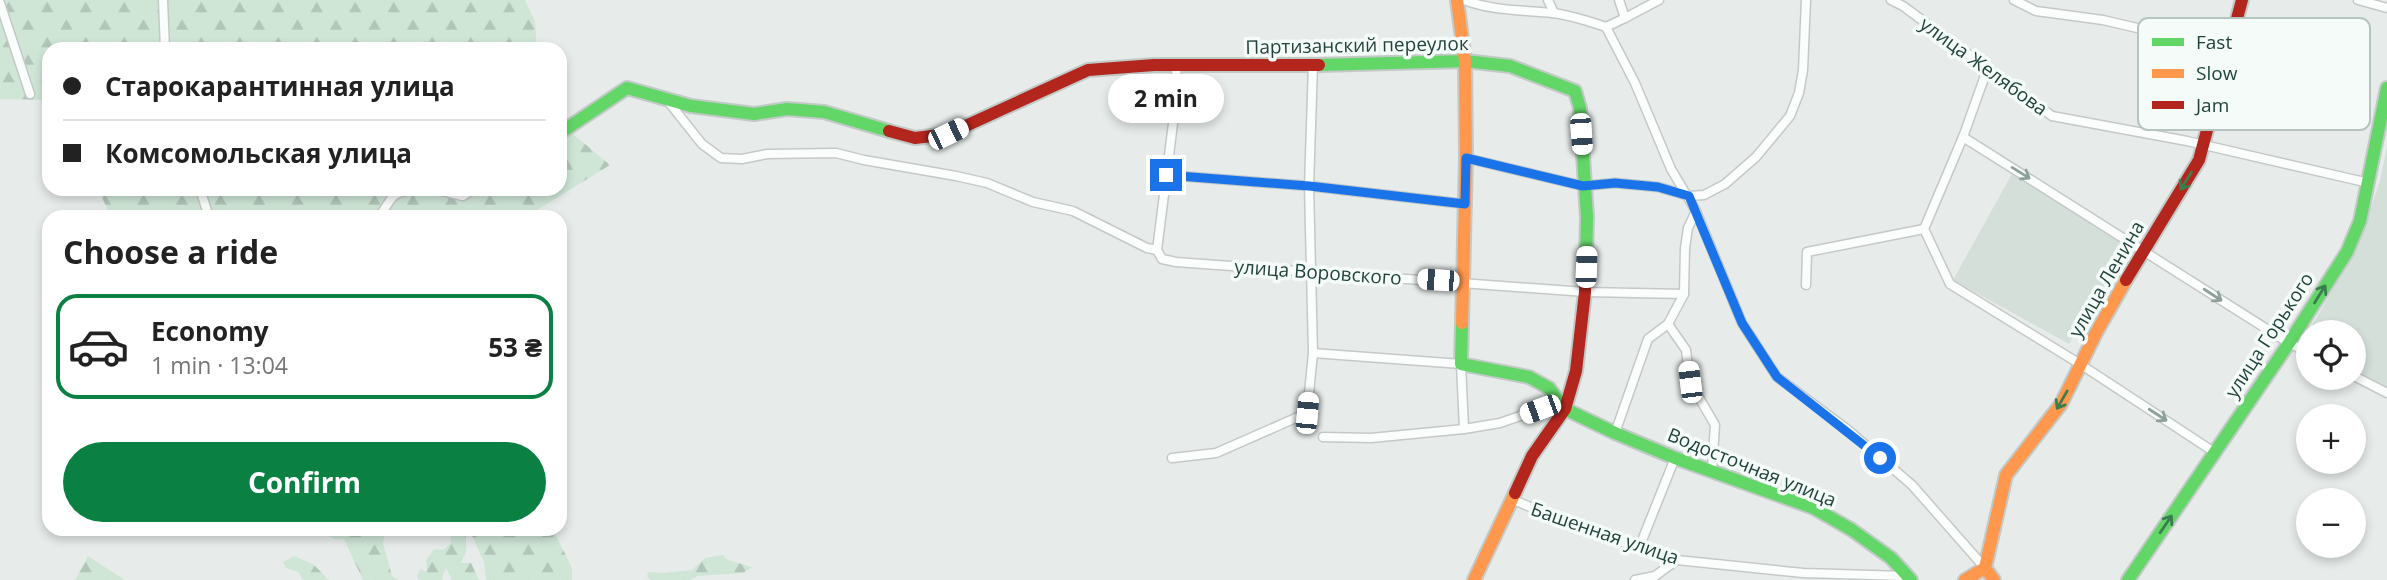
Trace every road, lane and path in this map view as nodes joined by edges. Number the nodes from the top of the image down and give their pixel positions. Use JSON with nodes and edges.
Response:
{"nodes":[{"id":1,"x":163,"y":0,"type":"edge"},
{"id":2,"x":1457,"y":0,"type":"edge"},
{"id":3,"x":1464,"y":0,"type":"edge"},
{"id":4,"x":1548,"y":0,"type":"edge"},
{"id":5,"x":1619,"y":0,"type":"edge"},
{"id":6,"x":1658,"y":0,"type":"edge"},
{"id":7,"x":1806,"y":0,"type":"edge"},
{"id":8,"x":1891,"y":0,"type":"edge"},
{"id":9,"x":2014,"y":0,"type":"edge"},
{"id":10,"x":2242,"y":0,"type":"edge"},
{"id":11,"x":2358,"y":0,"type":"edge"},
{"id":12,"x":0,"y":3,"type":"edge"},
{"id":13,"x":1901,"y":3,"type":"edge"},
{"id":14,"x":2387,"y":8,"type":"edge"},
{"id":15,"x":1553,"y":13,"type":"junction"},
{"id":16,"x":1625,"y":18,"type":"junction"},
{"id":17,"x":2237,"y":18,"type":"edge"},
{"id":18,"x":1606,"y":27,"type":"junction"},
{"id":19,"x":2138,"y":28,"type":"edge"},
{"id":20,"x":165,"y":42,"type":"edge"},
{"id":21,"x":1465,"y":61,"type":"junction"},
{"id":22,"x":1312,"y":65,"type":"junction"},
{"id":23,"x":1176,"y":66,"type":"junction"},
{"id":24,"x":1987,"y":70,"type":"junction"},
{"id":25,"x":2387,"y":88,"type":"edge"},
{"id":26,"x":30,"y":94,"type":"dead end"},
{"id":27,"x":667,"y":100,"type":"junction"},
{"id":28,"x":567,"y":128,"type":"edge"},
{"id":29,"x":2208,"y":130,"type":"edge"},
{"id":30,"x":1963,"y":137,"type":"junction"},
{"id":31,"x":2204,"y":146,"type":"junction"},
{"id":32,"x":1466,"y":158,"type":"junction"},
{"id":33,"x":1166,"y":175,"type":"junction"},
{"id":34,"x":2369,"y":183,"type":"junction"},
{"id":35,"x":1309,"y":186,"type":"junction"},
{"id":36,"x":1583,"y":186,"type":"junction"},
{"id":37,"x":1689,"y":196,"type":"junction"},
{"id":38,"x":1465,"y":204,"type":"junction"},
{"id":39,"x":1696,"y":211,"type":"junction"},
{"id":40,"x":1924,"y":229,"type":"junction"},
{"id":41,"x":1157,"y":250,"type":"junction"},
{"id":42,"x":2143,"y":250,"type":"junction"},
{"id":43,"x":1310,"y":271,"type":"junction"},
{"id":44,"x":1463,"y":281,"type":"junction"},
{"id":45,"x":1806,"y":285,"type":"dead end"},
{"id":46,"x":1585,"y":292,"type":"junction"},
{"id":47,"x":1684,"y":294,"type":"junction"},
{"id":48,"x":1668,"y":324,"type":"junction"},
{"id":49,"x":2289,"y":344,"type":"junction"},
{"id":50,"x":2296,"y":347,"type":"edge"},
{"id":51,"x":1312,"y":353,"type":"junction"},
{"id":52,"x":1461,"y":364,"type":"junction"},
{"id":53,"x":2080,"y":364,"type":"junction"},
{"id":54,"x":2366,"y":382,"type":"edge"},
{"id":55,"x":2387,"y":393,"type":"edge"},
{"id":56,"x":1563,"y":405,"type":"junction"},
{"id":57,"x":1464,"y":429,"type":"junction"},
{"id":58,"x":1615,"y":433,"type":"junction"},
{"id":59,"x":1322,"y":437,"type":"dead end"},
{"id":60,"x":2214,"y":452,"type":"junction"},
{"id":61,"x":1172,"y":458,"type":"dead end"},
{"id":62,"x":1675,"y":458,"type":"junction"},
{"id":63,"x":1712,"y":470,"type":"junction"},
{"id":64,"x":1511,"y":499,"type":"junction"},
{"id":65,"x":1639,"y":548,"type":"junction"},
{"id":66,"x":1677,"y":560,"type":"junction"},
{"id":67,"x":1985,"y":568,"type":"junction"},
{"id":68,"x":1656,"y":578,"type":"edge"},
{"id":69,"x":1910,"y":578,"type":"edge"},
{"id":70,"x":1474,"y":580,"type":"edge"},
{"id":71,"x":1635,"y":580,"type":"edge"},
{"id":72,"x":1965,"y":580,"type":"edge"},
{"id":73,"x":1994,"y":580,"type":"edge"},
{"id":74,"x":2128,"y":580,"type":"edge"}],
"edges":[{"from":1,"to":20,"type":"street"},
{"from":2,"to":21,"type":"street"},
{"from":3,"to":15,"type":"street"},
{"from":4,"to":15,"type":"street"},
{"from":5,"to":16,"type":"street"},
{"from":6,"to":16,"type":"street"},
{"from":7,"to":37,"type":"street"},
{"from":8,"to":13,"type":"street","name":"улица Желябова"},
{"from":9,"to":19,"type":"street"},
{"from":10,"to":17,"type":"street","name":"улица Ленина"},
{"from":11,"to":14,"type":"street"},
{"from":12,"to":26,"type":"street"},
{"from":13,"to":24,"type":"street","name":"улица Желябова"},
{"from":15,"to":18,"type":"street"},
{"from":16,"to":18,"type":"street"},
{"from":18,"to":37,"type":"street"},
{"from":21,"to":22,"type":"street","name":"Партизанский переулок"},
{"from":21,"to":32,"type":"street"},
{"from":21,"to":36,"type":"street","name":"Партизанский переулок"},
{"from":22,"to":23,"type":"street","name":"Партизанский переулок"},
{"from":22,"to":35,"type":"street"},
{"from":23,"to":27,"type":"street","name":"Партизанский переулок"},
{"from":23,"to":33,"type":"street"},
{"from":24,"to":30,"type":"street"},
{"from":24,"to":31,"type":"street","name":"улица Желябова"},
{"from":25,"to":34,"type":"street","name":"улица Горького"},
{"from":27,"to":28,"type":"street","name":"Партизанский переулок"},
{"from":27,"to":41,"type":"street"},
{"from":29,"to":31,"type":"street","name":"улица Ленина"},
{"from":30,"to":40,"type":"street"},
{"from":30,"to":42,"type":"street","one_way":true},
{"from":31,"to":34,"type":"street","name":"улица Желябова"},
{"from":31,"to":42,"type":"street","name":"улица Ленина","one_way":true},
{"from":32,"to":36,"type":"street"},
{"from":32,"to":38,"type":"street"},
{"from":33,"to":35,"type":"street"},
{"from":33,"to":41,"type":"street"},
{"from":49,"to":34,"type":"street","name":"улица Горького","one_way":true},
{"from":35,"to":38,"type":"street"},
{"from":35,"to":43,"type":"street"},
{"from":36,"to":37,"type":"street"},
{"from":36,"to":46,"type":"street"},
{"from":37,"to":39,"type":"street"},
{"from":38,"to":44,"type":"street"},
{"from":39,"to":47,"type":"street"},
{"from":39,"to":67,"type":"street"},
{"from":40,"to":45,"type":"street"},
{"from":40,"to":53,"type":"street"},
{"from":41,"to":43,"type":"street","name":"улица Воровского"},
{"from":42,"to":49,"type":"street","one_way":true},
{"from":42,"to":53,"type":"street","name":"улица Ленина"},
{"from":43,"to":44,"type":"street","name":"улица Воровского"},
{"from":43,"to":51,"type":"street"},
{"from":44,"to":46,"type":"street","name":"улица Воровского"},
{"from":44,"to":52,"type":"street"},
{"from":46,"to":47,"type":"street","name":"улица Воровского"},
{"from":46,"to":56,"type":"street"},
{"from":47,"to":48,"type":"street"},
{"from":48,"to":58,"type":"street"},
{"from":48,"to":63,"type":"street"},
{"from":49,"to":50,"type":"street"},
{"from":49,"to":60,"type":"street","name":"улица Горького"},
{"from":51,"to":52,"type":"street"},
{"from":51,"to":61,"type":"street"},
{"from":52,"to":56,"type":"street","name":"Водосточная улица"},
{"from":52,"to":57,"type":"street"},
{"from":53,"to":60,"type":"street","one_way":true},
{"from":53,"to":67,"type":"street","name":"улица Ленина","one_way":true},
{"from":54,"to":55,"type":"street"},
{"from":56,"to":57,"type":"street"},
{"from":56,"to":58,"type":"street","name":"Водосточная улица"},
{"from":56,"to":64,"type":"street"},
{"from":57,"to":59,"type":"street"},
{"from":58,"to":62,"type":"street","name":"Водосточная улица"},
{"from":74,"to":60,"type":"street","name":"улица Горького","one_way":true},
{"from":62,"to":63,"type":"street","name":"Водосточная улица"},
{"from":62,"to":65,"type":"street"},
{"from":63,"to":69,"type":"street","name":"Водосточная улица"},
{"from":64,"to":65,"type":"street","name":"Башенная улица"},
{"from":64,"to":70,"type":"street"},
{"from":65,"to":66,"type":"street","name":"Башенная улица"},
{"from":66,"to":68,"type":"street"},
{"from":66,"to":69,"type":"street","name":"Башенная улица"},
{"from":67,"to":72,"type":"street"},
{"from":67,"to":73,"type":"street"},
{"from":68,"to":71,"type":"street"}]}
